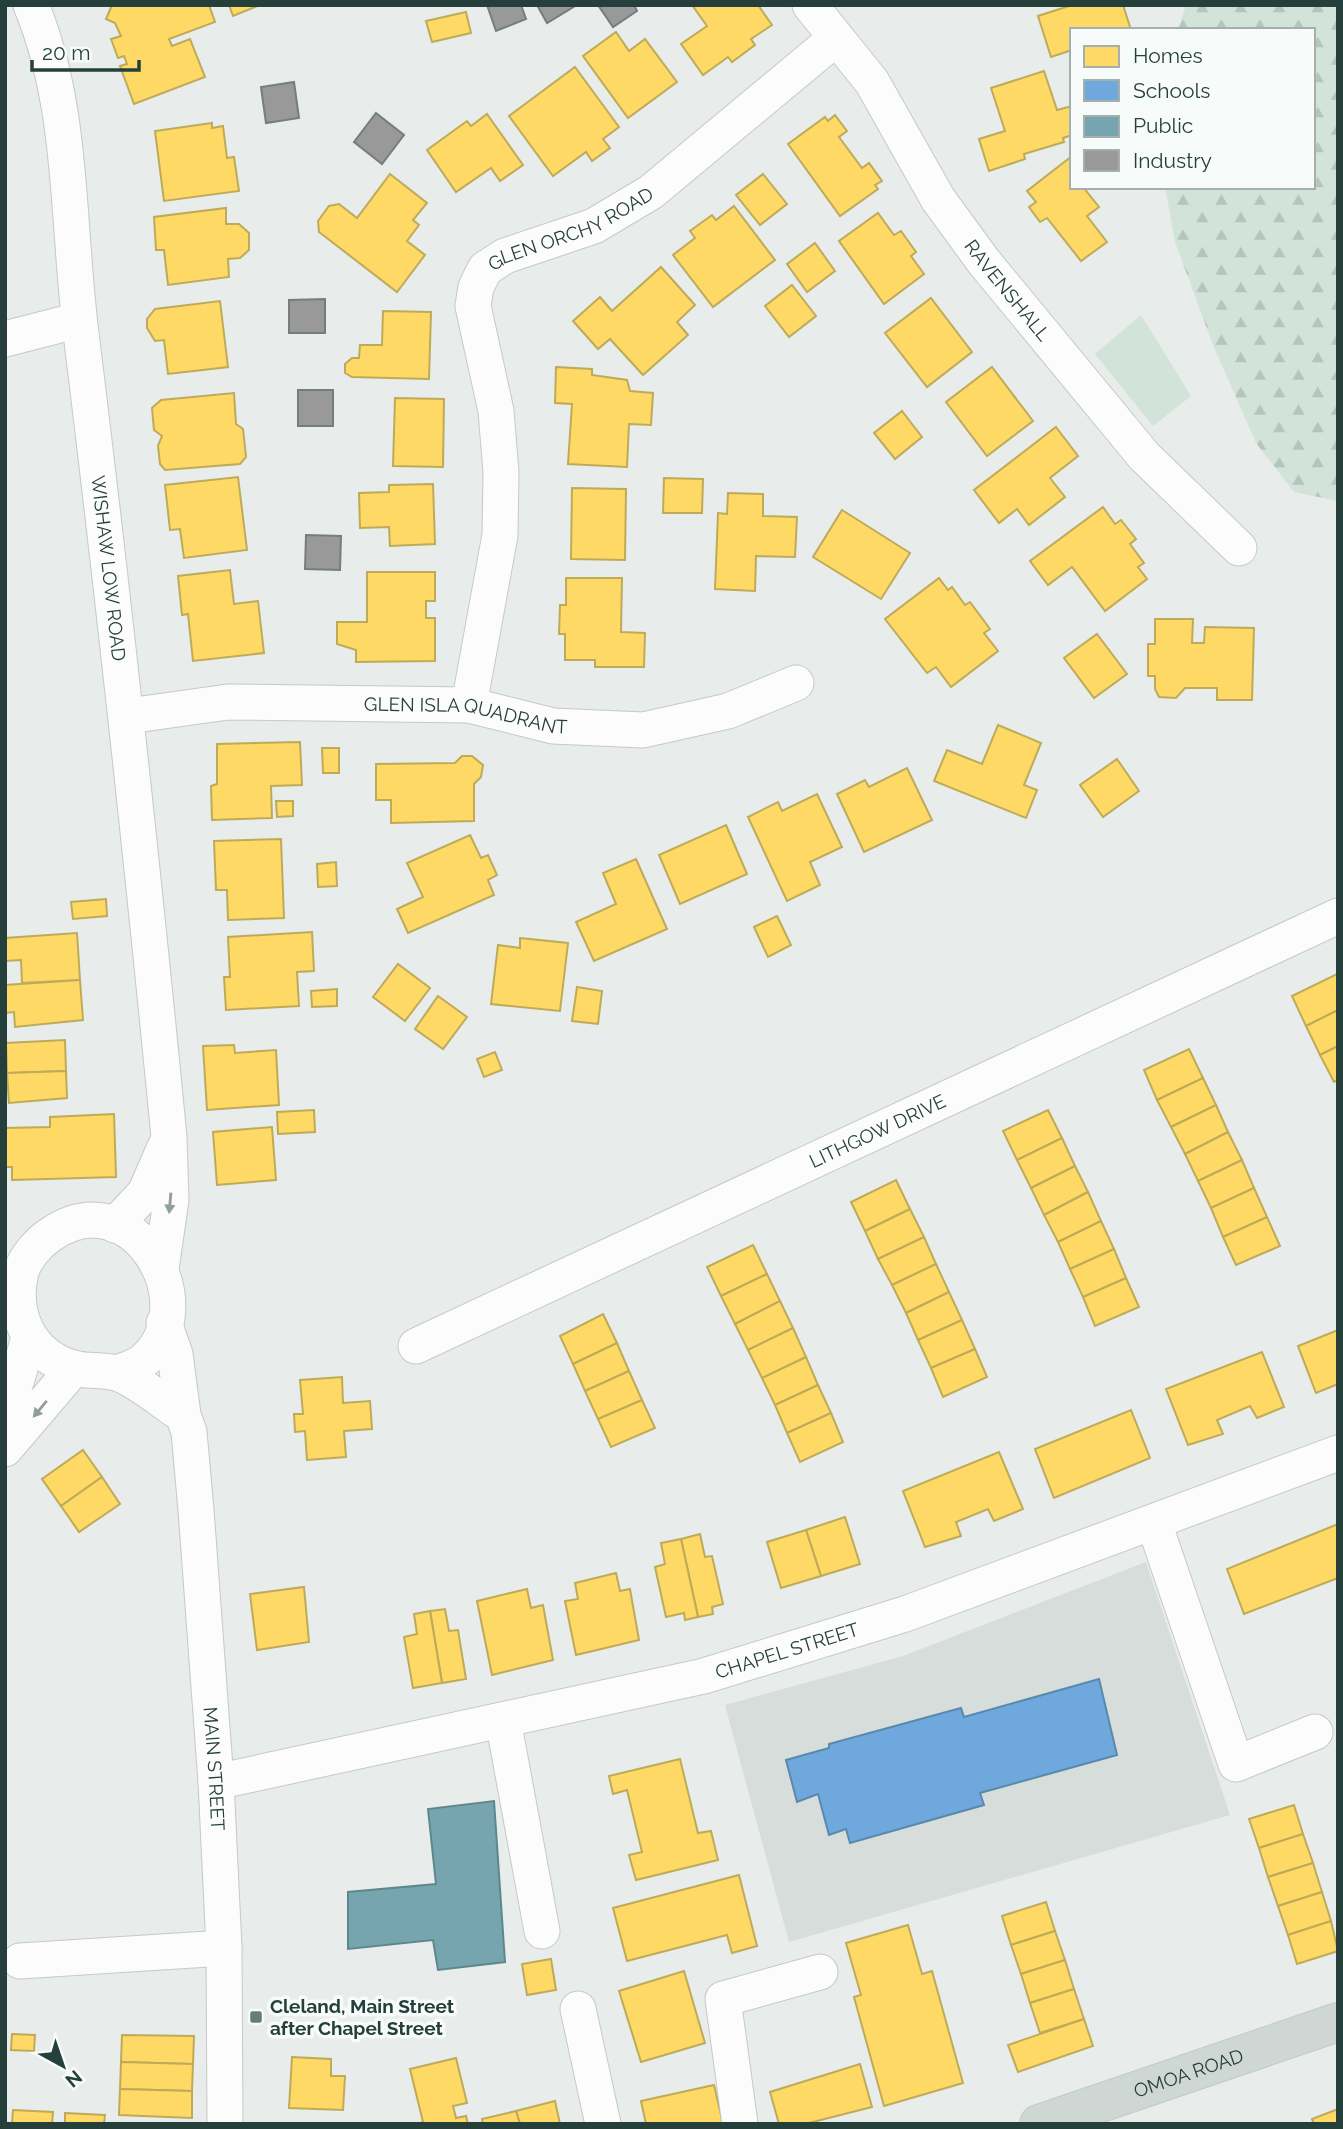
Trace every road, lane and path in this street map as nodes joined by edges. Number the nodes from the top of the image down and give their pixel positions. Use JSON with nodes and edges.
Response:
{"nodes":[{"id":1,"x":31,"y":5,"type":"edge"},
{"id":2,"x":810,"y":5,"type":"edge"},
{"id":3,"x":835,"y":39,"type":"junction"},
{"id":4,"x":79,"y":320,"type":"junction"},
{"id":5,"x":5,"y":340,"type":"edge"},
{"id":6,"x":1239,"y":548,"type":"dead end"},
{"id":7,"x":796,"y":683,"type":"dead end"},
{"id":8,"x":470,"y":705,"type":"junction"},
{"id":9,"x":128,"y":716,"type":"junction"},
{"id":10,"x":1338,"y":916,"type":"edge"},
{"id":11,"x":169,"y":1138,"type":"junction"},
{"id":12,"x":115,"y":1225,"type":"junction"},
{"id":13,"x":5,"y":1238,"type":"edge"},
{"id":14,"x":39,"y":1242,"type":"junction"},
{"id":15,"x":161,"y":1269,"type":"junction"},
{"id":16,"x":11,"y":1284,"type":"edge"},
{"id":17,"x":164,"y":1323,"type":"junction"},
{"id":18,"x":29,"y":1338,"type":"junction"},
{"id":19,"x":416,"y":1346,"type":"dead end"},
{"id":20,"x":74,"y":1368,"type":"junction"},
{"id":21,"x":117,"y":1373,"type":"junction"},
{"id":22,"x":183,"y":1415,"type":"junction"},
{"id":23,"x":5,"y":1419,"type":"edge"},
{"id":24,"x":5,"y":1449,"type":"edge"},
{"id":25,"x":1338,"y":1453,"type":"edge"},
{"id":26,"x":1154,"y":1523,"type":"junction"},
{"id":27,"x":503,"y":1720,"type":"junction"},
{"id":28,"x":1315,"y":1732,"type":"dead end"},
{"id":29,"x":216,"y":1782,"type":"junction"},
{"id":30,"x":542,"y":1931,"type":"dead end"},
{"id":31,"x":224,"y":1948,"type":"junction"},
{"id":32,"x":20,"y":1961,"type":"dead end"},
{"id":33,"x":820,"y":1972,"type":"dead end"},
{"id":34,"x":578,"y":2009,"type":"dead end"},
{"id":35,"x":1338,"y":2022,"type":"edge"},
{"id":36,"x":225,"y":2124,"type":"edge"},
{"id":37,"x":603,"y":2124,"type":"edge"},
{"id":38,"x":740,"y":2124,"type":"edge"},
{"id":39,"x":1039,"y":2124,"type":"edge"}],
"edges":[{"from":1,"to":4,"type":"street","name":"WISHAW LOW ROAD"},
{"from":2,"to":3,"type":"street","name":"RAVENSHALL"},
{"from":3,"to":6,"type":"street","name":"RAVENSHALL"},
{"from":3,"to":8,"type":"street","name":"GLEN ORCHY ROAD"},
{"from":4,"to":5,"type":"street"},
{"from":4,"to":9,"type":"street","name":"WISHAW LOW ROAD"},
{"from":7,"to":8,"type":"street","name":"GLEN ISLA QUADRANT"},
{"from":8,"to":9,"type":"street","name":"GLEN ISLA QUADRANT"},
{"from":9,"to":11,"type":"street","name":"WISHAW LOW ROAD"},
{"from":10,"to":19,"type":"street","name":"LITHGOW DRIVE"},
{"from":11,"to":12,"type":"street","name":"WISHAW LOW ROAD"},
{"from":11,"to":15,"type":"street","name":"WISHAW LOW ROAD","one_way":true},
{"from":12,"to":14,"type":"street","name":"MAIN STREET"},
{"from":12,"to":15,"type":"street","name":"MAIN STREET"},
{"from":13,"to":14,"type":"street"},
{"from":14,"to":16,"type":"street","name":"MAIN STREET"},
{"from":15,"to":17,"type":"street","name":"MAIN STREET"},
{"from":16,"to":18,"type":"street","name":"MAIN STREET"},
{"from":17,"to":21,"type":"street","name":"MAIN STREET"},
{"from":17,"to":22,"type":"street","name":"MAIN STREET"},
{"from":18,"to":20,"type":"street"},
{"from":18,"to":23,"type":"street"},
{"from":20,"to":21,"type":"street"},
{"from":20,"to":24,"type":"street","one_way":true},
{"from":21,"to":22,"type":"street"},
{"from":22,"to":29,"type":"street","name":"MAIN STREET"},
{"from":25,"to":26,"type":"street","name":"CHAPEL STREET"},
{"from":26,"to":27,"type":"street","name":"CHAPEL STREET"},
{"from":26,"to":28,"type":"street"},
{"from":27,"to":29,"type":"street","name":"CHAPEL STREET"},
{"from":27,"to":30,"type":"street"},
{"from":29,"to":31,"type":"street","name":"MAIN STREET"},
{"from":31,"to":32,"type":"street"},
{"from":31,"to":36,"type":"street","name":"MAIN STREET"},
{"from":33,"to":38,"type":"street"},
{"from":34,"to":37,"type":"street"},
{"from":35,"to":39,"type":"main road","name":"OMOA ROAD"}]}
